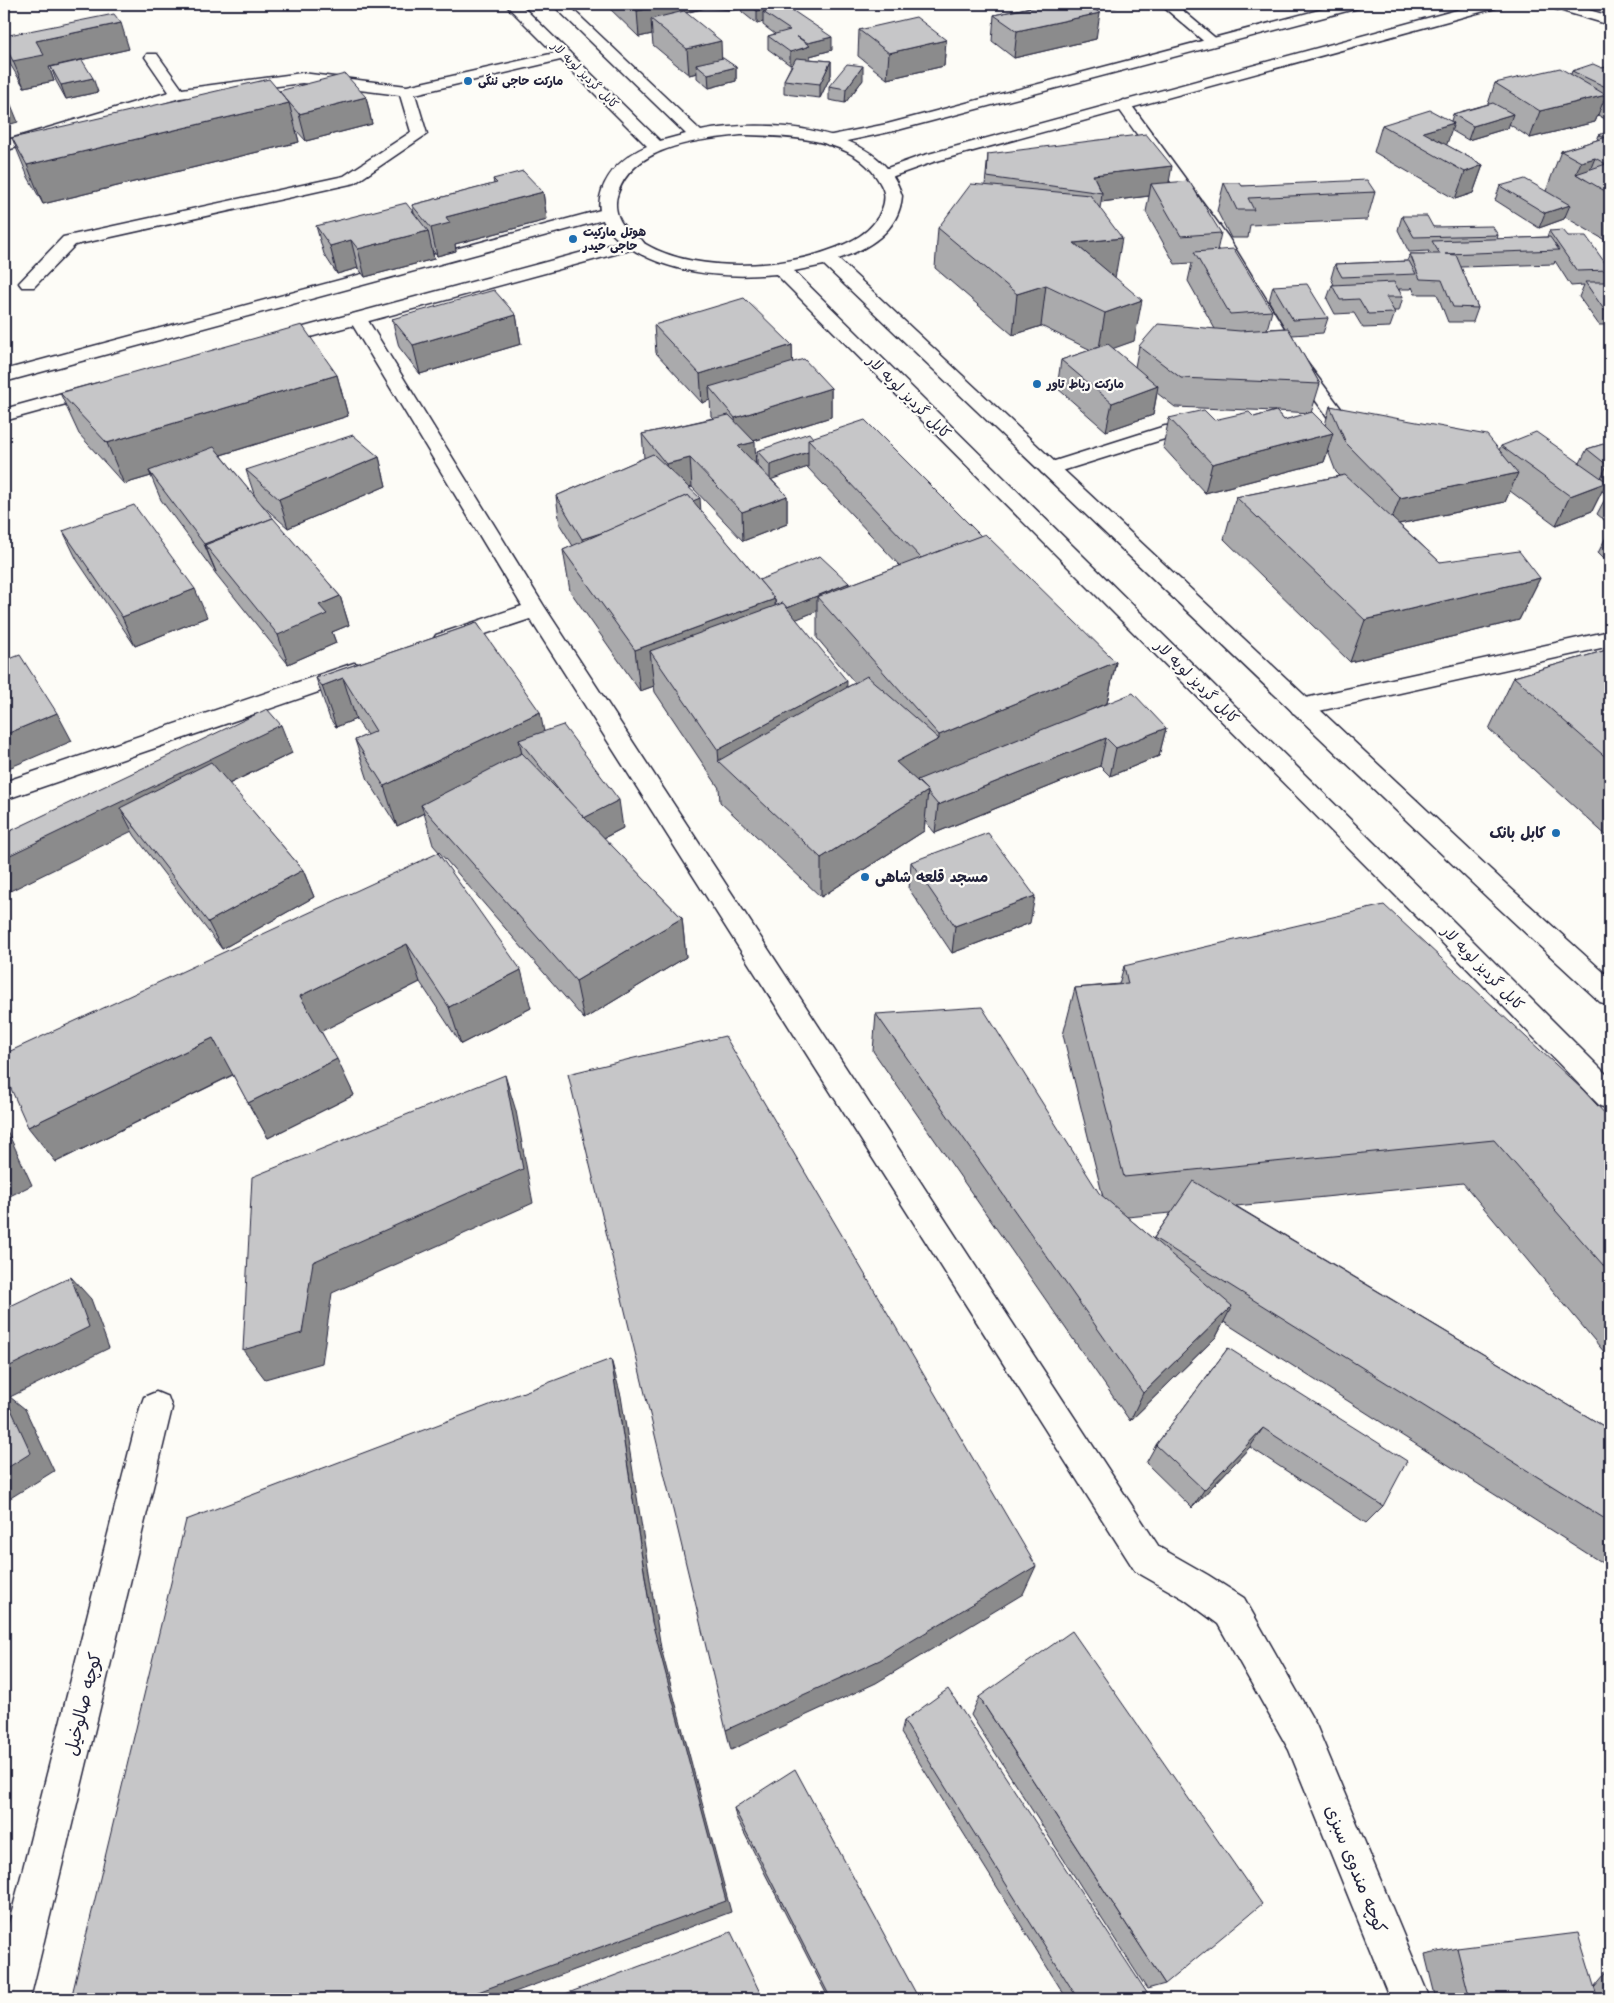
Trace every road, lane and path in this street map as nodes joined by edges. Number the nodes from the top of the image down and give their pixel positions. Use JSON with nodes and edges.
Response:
{"nodes":[{"id":1,"x":512,"y":4,"type":"edge"},
{"id":2,"x":559,"y":4,"type":"edge"},
{"id":3,"x":1167,"y":4,"type":"edge"},
{"id":4,"x":1357,"y":4,"type":"edge"},
{"id":5,"x":1494,"y":4,"type":"edge"},
{"id":6,"x":1554,"y":4,"type":"edge"},
{"id":7,"x":1610,"y":21,"type":"edge"},
{"id":8,"x":1213,"y":42,"type":"junction"},
{"id":9,"x":564,"y":55,"type":"junction"},
{"id":10,"x":152,"y":57,"type":"dead end"},
{"id":11,"x":407,"y":91,"type":"junction"},
{"id":12,"x":178,"y":94,"type":"junction"},
{"id":13,"x":1124,"y":105,"type":"junction"},
{"id":14,"x":696,"y":135,"type":"junction"},
{"id":15,"x":828,"y":140,"type":"junction"},
{"id":16,"x":4,"y":146,"type":"edge"},
{"id":17,"x":657,"y":147,"type":"junction"},
{"id":18,"x":885,"y":174,"type":"junction"},
{"id":19,"x":608,"y":213,"type":"junction"},
{"id":20,"x":635,"y":243,"type":"junction"},
{"id":21,"x":828,"y":259,"type":"junction"},
{"id":22,"x":781,"y":269,"type":"junction"},
{"id":23,"x":28,"y":283,"type":"dead end"},
{"id":24,"x":358,"y":319,"type":"junction"},
{"id":25,"x":252,"y":347,"type":"edge"},
{"id":26,"x":4,"y":376,"type":"edge"},
{"id":27,"x":118,"y":384,"type":"edge"},
{"id":28,"x":4,"y":415,"type":"edge"},
{"id":29,"x":1344,"y":427,"type":"edge"},
{"id":30,"x":1220,"y":429,"type":"edge"},
{"id":31,"x":1049,"y":469,"type":"junction"},
{"id":32,"x":535,"y":609,"type":"junction"},
{"id":33,"x":1610,"y":638,"type":"edge"},
{"id":34,"x":423,"y":647,"type":"edge"},
{"id":35,"x":377,"y":663,"type":"edge"},
{"id":36,"x":1301,"y":707,"type":"junction"},
{"id":37,"x":4,"y":791,"type":"edge"},
{"id":38,"x":1610,"y":994,"type":"edge"},
{"id":39,"x":1610,"y":1098,"type":"edge"},
{"id":40,"x":156,"y":1408,"type":"dead end"},
{"id":41,"x":10,"y":1999,"type":"edge"},
{"id":42,"x":1410,"y":1999,"type":"edge"}],
"edges":[{"from":1,"to":9,"type":"main road","name":"کابل گردیز لویه لار"},
{"from":2,"to":14,"type":"main road"},
{"from":3,"to":8,"type":"main road"},
{"from":4,"to":8,"type":"main road"},
{"from":5,"to":13,"type":"main road"},
{"from":6,"to":7,"type":"main road"},
{"from":8,"to":15,"type":"main road"},
{"from":9,"to":11,"type":"main road"},
{"from":9,"to":17,"type":"main road","name":"کابل گردیز لویه لار"},
{"from":10,"to":12,"type":"main road"},
{"from":11,"to":12,"type":"main road"},
{"from":11,"to":23,"type":"main road"},
{"from":12,"to":16,"type":"main road"},
{"from":13,"to":18,"type":"main road"},
{"from":13,"to":29,"type":"main road"},
{"from":14,"to":15,"type":"main road"},
{"from":14,"to":17,"type":"main road"},
{"from":15,"to":18,"type":"main road"},
{"from":17,"to":19,"type":"main road"},
{"from":18,"to":21,"type":"main road"},
{"from":19,"to":20,"type":"main road"},
{"from":19,"to":26,"type":"main road"},
{"from":20,"to":22,"type":"main road"},
{"from":20,"to":24,"type":"main road"},
{"from":21,"to":22,"type":"main road"},
{"from":21,"to":31,"type":"main road"},
{"from":22,"to":39,"type":"main road","name":"کابل گردیز لویه لار"},
{"from":24,"to":25,"type":"main road"},
{"from":24,"to":32,"type":"main road","name":"کوچه مندوی سبزی"},
{"from":27,"to":28,"type":"main road"},
{"from":30,"to":31,"type":"main road"},
{"from":31,"to":36,"type":"main road"},
{"from":32,"to":34,"type":"main road"},
{"from":32,"to":42,"type":"main road","name":"کوچه مندوی سبزی"},
{"from":33,"to":36,"type":"main road"},
{"from":35,"to":37,"type":"main road"},
{"from":36,"to":38,"type":"main road"},
{"from":40,"to":41,"type":"main road","name":"کوچه صالوخیل"}]}
